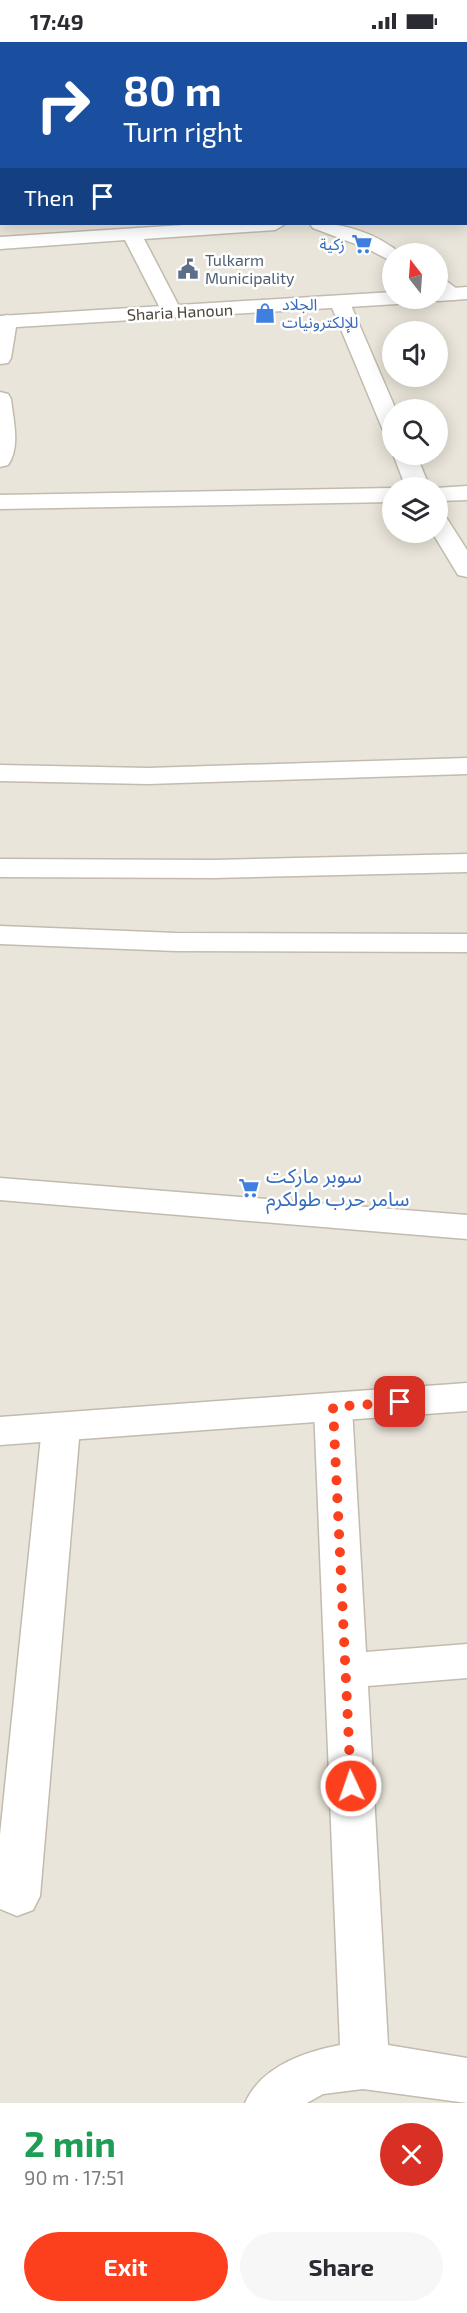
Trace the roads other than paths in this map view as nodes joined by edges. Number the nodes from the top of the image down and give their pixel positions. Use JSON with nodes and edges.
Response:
{"nodes":[{"id":1,"x":0,"y":225,"type":"edge"},
{"id":2,"x":262,"y":225,"type":"edge"},
{"id":3,"x":323,"y":225,"type":"edge"},
{"id":4,"x":132,"y":235,"type":"junction"},
{"id":5,"x":3,"y":242,"type":"edge"},
{"id":6,"x":382,"y":249,"type":"edge"},
{"id":7,"x":382,"y":299,"type":"edge"},
{"id":8,"x":340,"y":303,"type":"junction"},
{"id":9,"x":172,"y":312,"type":"junction"},
{"id":10,"x":3,"y":322,"type":"edge"},
{"id":11,"x":0,"y":358,"type":"edge"},
{"id":12,"x":0,"y":399,"type":"edge"},
{"id":13,"x":382,"y":402,"type":"edge"},
{"id":14,"x":0,"y":460,"type":"edge"},
{"id":15,"x":467,"y":493,"type":"edge"},
{"id":16,"x":448,"y":494,"type":"edge"},
{"id":17,"x":382,"y":495,"type":"edge"},
{"id":18,"x":0,"y":502,"type":"edge"},
{"id":19,"x":448,"y":539,"type":"edge"},
{"id":20,"x":467,"y":570,"type":"edge"},
{"id":21,"x":467,"y":766,"type":"edge"},
{"id":22,"x":0,"y":772,"type":"edge"},
{"id":23,"x":467,"y":863,"type":"edge"},
{"id":24,"x":0,"y":868,"type":"edge"},
{"id":25,"x":0,"y":935,"type":"edge"},
{"id":26,"x":467,"y":943,"type":"edge"},
{"id":27,"x":0,"y":1190,"type":"edge"},
{"id":28,"x":467,"y":1227,"type":"edge"},
{"id":29,"x":467,"y":1397,"type":"edge"},
{"id":30,"x":333,"y":1407,"type":"junction"},
{"id":31,"x":61,"y":1427,"type":"junction"},
{"id":32,"x":0,"y":1431,"type":"edge"},
{"id":33,"x":467,"y":1661,"type":"edge"},
{"id":34,"x":346,"y":1671,"type":"junction"},
{"id":35,"x":17,"y":1896,"type":"dead end"},
{"id":36,"x":365,"y":2065,"type":"junction"},
{"id":37,"x":467,"y":2081,"type":"edge"},
{"id":38,"x":270,"y":2103,"type":"edge"}],
"edges":[{"from":1,"to":5,"type":"street"},
{"from":2,"to":4,"type":"street"},
{"from":3,"to":6,"type":"street"},
{"from":4,"to":5,"type":"street"},
{"from":4,"to":9,"type":"street"},
{"from":7,"to":8,"type":"street","name":"Sharia Hanoun"},
{"from":8,"to":9,"type":"street","name":"Sharia Hanoun"},
{"from":8,"to":13,"type":"street"},
{"from":9,"to":10,"type":"street","name":"Sharia Hanoun"},
{"from":10,"to":11,"type":"street"},
{"from":12,"to":14,"type":"street"},
{"from":15,"to":16,"type":"street"},
{"from":17,"to":18,"type":"street"},
{"from":19,"to":20,"type":"street"},
{"from":21,"to":22,"type":"street"},
{"from":23,"to":24,"type":"street"},
{"from":25,"to":26,"type":"street"},
{"from":27,"to":28,"type":"street"},
{"from":29,"to":30,"type":"street"},
{"from":30,"to":31,"type":"street"},
{"from":30,"to":34,"type":"street"},
{"from":31,"to":32,"type":"street"},
{"from":31,"to":35,"type":"street"},
{"from":33,"to":34,"type":"street"},
{"from":34,"to":36,"type":"street"},
{"from":36,"to":37,"type":"street"},
{"from":36,"to":38,"type":"street"}]}
